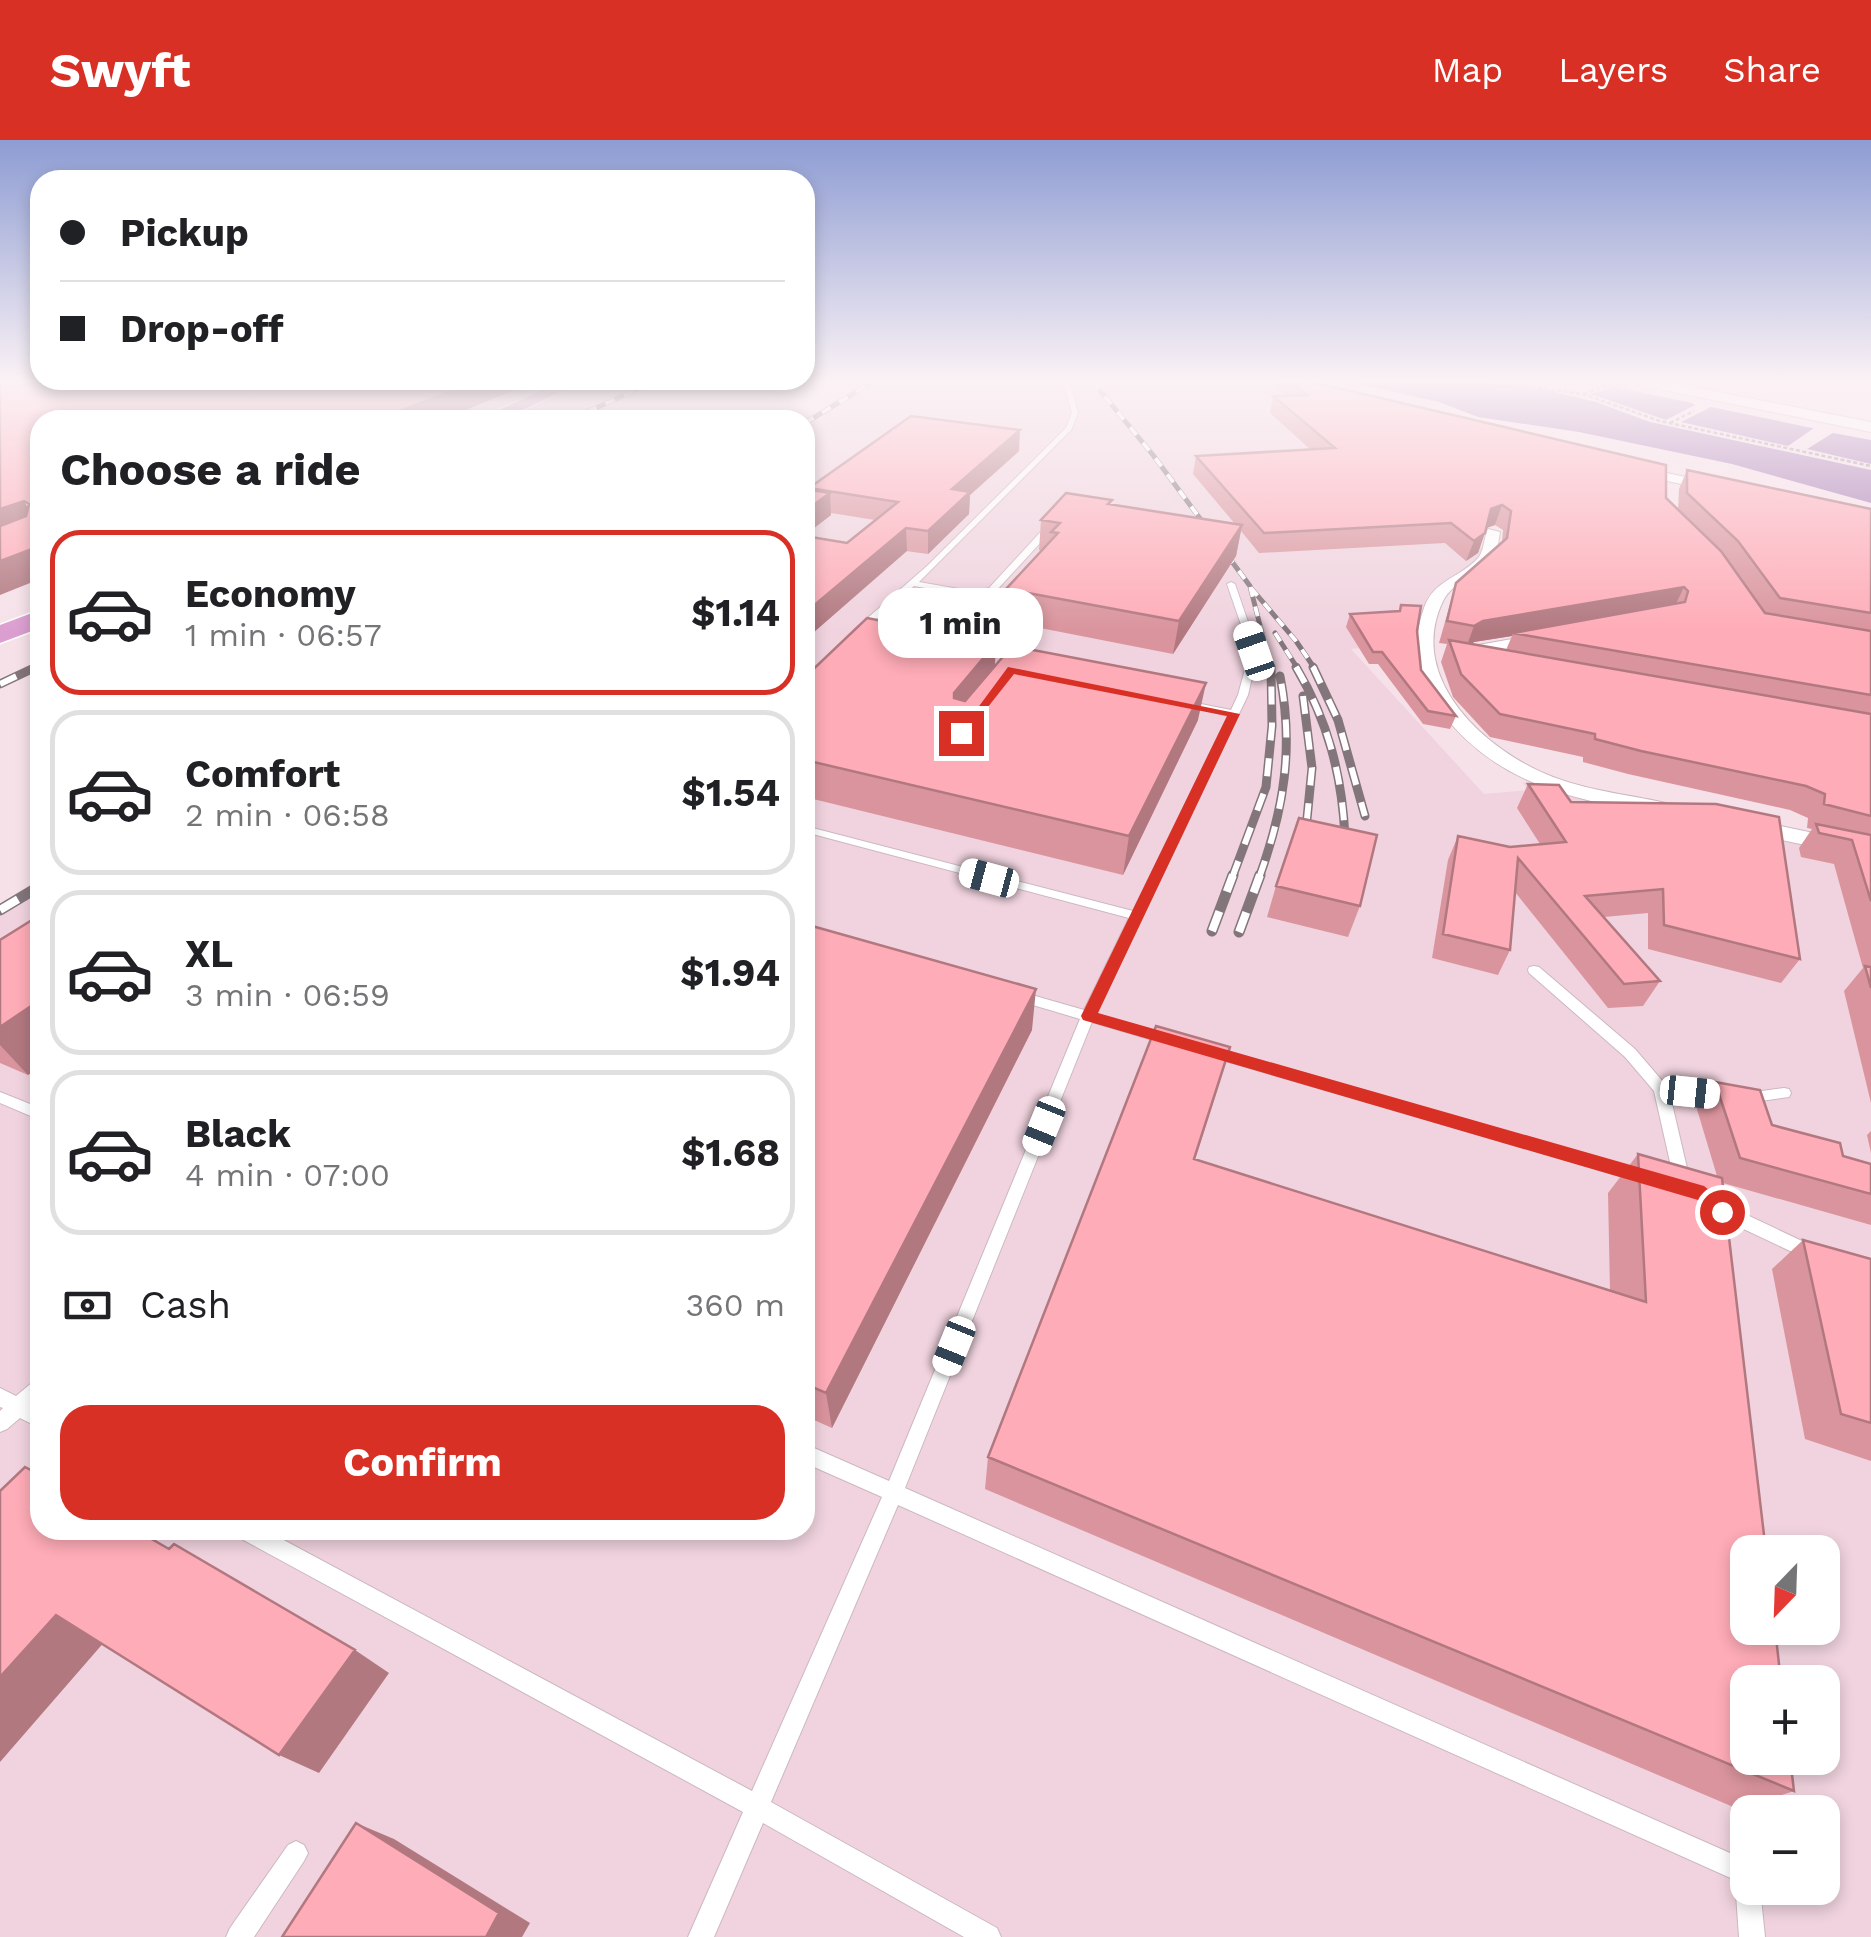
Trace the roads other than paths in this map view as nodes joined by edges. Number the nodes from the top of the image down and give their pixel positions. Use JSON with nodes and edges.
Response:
{"nodes":[{"id":1,"x":1032,"y":465,"type":"edge"},
{"id":2,"x":1616,"y":467,"type":"edge"},
{"id":3,"x":1668,"y":478,"type":"junction"},
{"id":4,"x":1736,"y":492,"type":"edge"},
{"id":5,"x":1666,"y":500,"type":"edge"},
{"id":6,"x":1048,"y":528,"type":"edge"},
{"id":7,"x":1493,"y":532,"type":"edge"},
{"id":8,"x":912,"y":583,"type":"junction"},
{"id":9,"x":1230,"y":584,"type":"dead end"},
{"id":10,"x":30,"y":622,"type":"edge"},
{"id":11,"x":1568,"y":634,"type":"edge"},
{"id":12,"x":0,"y":635,"type":"edge"},
{"id":13,"x":845,"y":642,"type":"edge"},
{"id":14,"x":1427,"y":650,"type":"junction"},
{"id":15,"x":1454,"y":654,"type":"junction"},
{"id":16,"x":1508,"y":664,"type":"edge"},
{"id":17,"x":1178,"y":702,"type":"edge"},
{"id":18,"x":1234,"y":714,"type":"junction"},
{"id":19,"x":1682,"y":813,"type":"edge"},
{"id":20,"x":1720,"y":821,"type":"edge"},
{"id":21,"x":815,"y":832,"type":"edge"},
{"id":22,"x":1871,"y":852,"type":"edge"},
{"id":23,"x":1136,"y":916,"type":"junction"},
{"id":24,"x":1534,"y":970,"type":"dead end"},
{"id":25,"x":994,"y":990,"type":"edge"},
{"id":26,"x":1088,"y":1016,"type":"junction"},
{"id":27,"x":1182,"y":1043,"type":"edge"},
{"id":28,"x":1200,"y":1048,"type":"edge"},
{"id":29,"x":1662,"y":1090,"type":"junction"},
{"id":30,"x":1784,"y":1092,"type":"dead end"},
{"id":31,"x":0,"y":1096,"type":"edge"},
{"id":32,"x":30,"y":1110,"type":"edge"},
{"id":33,"x":1704,"y":1194,"type":"junction"},
{"id":34,"x":1834,"y":1260,"type":"edge"},
{"id":35,"x":9,"y":1402,"type":"edge"},
{"id":36,"x":0,"y":1423,"type":"edge"},
{"id":37,"x":815,"y":1457,"type":"edge"},
{"id":38,"x":894,"y":1492,"type":"junction"},
{"id":39,"x":264,"y":1540,"type":"edge"},
{"id":40,"x":758,"y":1807,"type":"junction"},
{"id":41,"x":296,"y":1853,"type":"dead end"},
{"id":42,"x":239,"y":1937,"type":"edge"},
{"id":43,"x":701,"y":1937,"type":"edge"},
{"id":44,"x":988,"y":1937,"type":"edge"},
{"id":45,"x":1752,"y":1937,"type":"edge"}],
"edges":[{"from":1,"to":8,"type":"lane"},
{"from":2,"to":3,"type":"street"},
{"from":3,"to":4,"type":"street"},
{"from":3,"to":5,"type":"street"},
{"from":6,"to":8,"type":"lane"},
{"from":7,"to":14,"type":"street"},
{"from":8,"to":13,"type":"lane"},
{"from":9,"to":18,"type":"lane"},
{"from":10,"to":12,"type":"main road"},
{"from":11,"to":15,"type":"street"},
{"from":14,"to":15,"type":"street"},
{"from":14,"to":19,"type":"street"},
{"from":15,"to":16,"type":"street"},
{"from":17,"to":18,"type":"lane"},
{"from":18,"to":23,"type":"lane"},
{"from":20,"to":22,"type":"street"},
{"from":21,"to":23,"type":"lane"},
{"from":23,"to":26,"type":"lane"},
{"from":24,"to":29,"type":"lane"},
{"from":25,"to":26,"type":"lane"},
{"from":26,"to":27,"type":"lane"},
{"from":26,"to":38,"type":"lane"},
{"from":28,"to":33,"type":"lane"},
{"from":29,"to":30,"type":"lane"},
{"from":29,"to":33,"type":"lane"},
{"from":31,"to":32,"type":"lane"},
{"from":33,"to":34,"type":"lane"},
{"from":35,"to":36,"type":"lane"},
{"from":37,"to":38,"type":"lane"},
{"from":38,"to":40,"type":"lane"},
{"from":38,"to":45,"type":"lane"},
{"from":39,"to":40,"type":"lane"},
{"from":40,"to":43,"type":"lane"},
{"from":40,"to":44,"type":"lane"},
{"from":41,"to":42,"type":"lane"}]}
